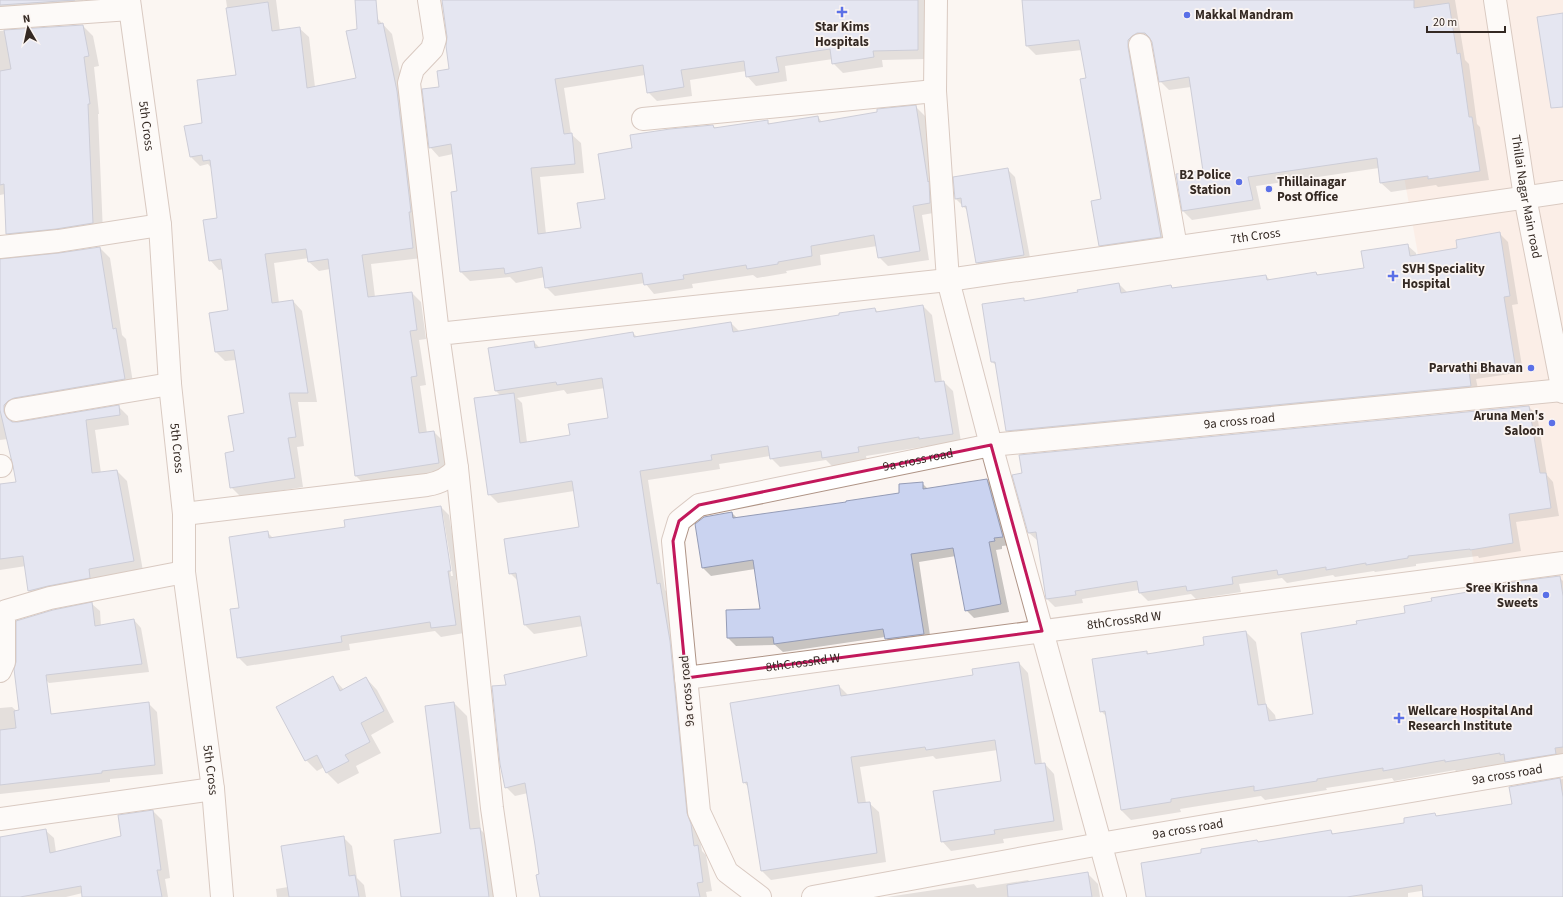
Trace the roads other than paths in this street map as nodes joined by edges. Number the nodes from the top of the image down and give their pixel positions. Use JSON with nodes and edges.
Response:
{"nodes":[{"id":1,"x":429,"y":0,"type":"edge"},
{"id":2,"x":936,"y":0,"type":"edge"},
{"id":3,"x":1495,"y":0,"type":"edge"},
{"id":4,"x":130,"y":4,"type":"edge"},
{"id":5,"x":0,"y":18,"type":"edge"},
{"id":6,"x":1140,"y":44,"type":"dead end"},
{"id":7,"x":935,"y":91,"type":"junction"},
{"id":8,"x":643,"y":119,"type":"dead end"},
{"id":9,"x":1563,"y":192,"type":"edge"},
{"id":10,"x":1525,"y":197,"type":"junction"},
{"id":11,"x":160,"y":225,"type":"junction"},
{"id":12,"x":0,"y":247,"type":"edge"},
{"id":13,"x":1176,"y":247,"type":"junction"},
{"id":14,"x":948,"y":280,"type":"junction"},
{"id":15,"x":438,"y":334,"type":"junction"},
{"id":16,"x":170,"y":384,"type":"junction"},
{"id":17,"x":1563,"y":391,"type":"edge"},
{"id":18,"x":16,"y":410,"type":"dead end"},
{"id":19,"x":991,"y":445,"type":"junction"},
{"id":20,"x":457,"y":468,"type":"junction"},
{"id":21,"x":184,"y":514,"type":"junction"},
{"id":22,"x":1563,"y":563,"type":"edge"},
{"id":23,"x":184,"y":572,"type":"junction"},
{"id":24,"x":1042,"y":632,"type":"junction"},
{"id":25,"x":0,"y":671,"type":"edge"},
{"id":26,"x":686,"y":678,"type":"junction"},
{"id":27,"x":1563,"y":765,"type":"edge"},
{"id":28,"x":213,"y":789,"type":"junction"},
{"id":29,"x":0,"y":819,"type":"edge"},
{"id":30,"x":1100,"y":844,"type":"junction"},
{"id":31,"x":222,"y":897,"type":"edge"},
{"id":32,"x":505,"y":897,"type":"edge"},
{"id":33,"x":760,"y":897,"type":"edge"},
{"id":34,"x":813,"y":897,"type":"edge"},
{"id":35,"x":1115,"y":897,"type":"edge"}],
"edges":[{"from":1,"to":15,"type":"street"},
{"from":2,"to":7,"type":"street"},
{"from":3,"to":10,"type":"street","name":"Thillai Nagar Main road"},
{"from":4,"to":5,"type":"street"},
{"from":4,"to":11,"type":"street","name":"5th Cross"},
{"from":6,"to":13,"type":"street"},
{"from":7,"to":8,"type":"street"},
{"from":7,"to":14,"type":"street"},
{"from":9,"to":10,"type":"street","name":"7th Cross"},
{"from":10,"to":13,"type":"street","name":"7th Cross"},
{"from":10,"to":17,"type":"street","name":"Thillai Nagar Main road"},
{"from":11,"to":12,"type":"street"},
{"from":11,"to":16,"type":"street","name":"5th Cross"},
{"from":13,"to":14,"type":"street","name":"7th Cross"},
{"from":14,"to":15,"type":"street","name":"7th Cross"},
{"from":14,"to":19,"type":"street"},
{"from":15,"to":20,"type":"street"},
{"from":16,"to":18,"type":"street"},
{"from":16,"to":21,"type":"street","name":"5th Cross"},
{"from":17,"to":19,"type":"street","name":"9a cross road"},
{"from":19,"to":24,"type":"street"},
{"from":19,"to":26,"type":"street","name":"9a cross road"},
{"from":20,"to":21,"type":"street"},
{"from":20,"to":32,"type":"street"},
{"from":21,"to":23,"type":"street","name":"5th Cross"},
{"from":22,"to":24,"type":"street","name":"8thCrossRd W"},
{"from":23,"to":25,"type":"street"},
{"from":23,"to":28,"type":"street","name":"5th Cross"},
{"from":24,"to":26,"type":"street","name":"8thCrossRd W"},
{"from":24,"to":30,"type":"street"},
{"from":26,"to":33,"type":"street","name":"9a cross road"},
{"from":27,"to":30,"type":"street","name":"9a cross road"},
{"from":28,"to":29,"type":"street"},
{"from":28,"to":31,"type":"street","name":"5th Cross"},
{"from":30,"to":34,"type":"street","name":"9a cross road"},
{"from":30,"to":35,"type":"street"}]}
